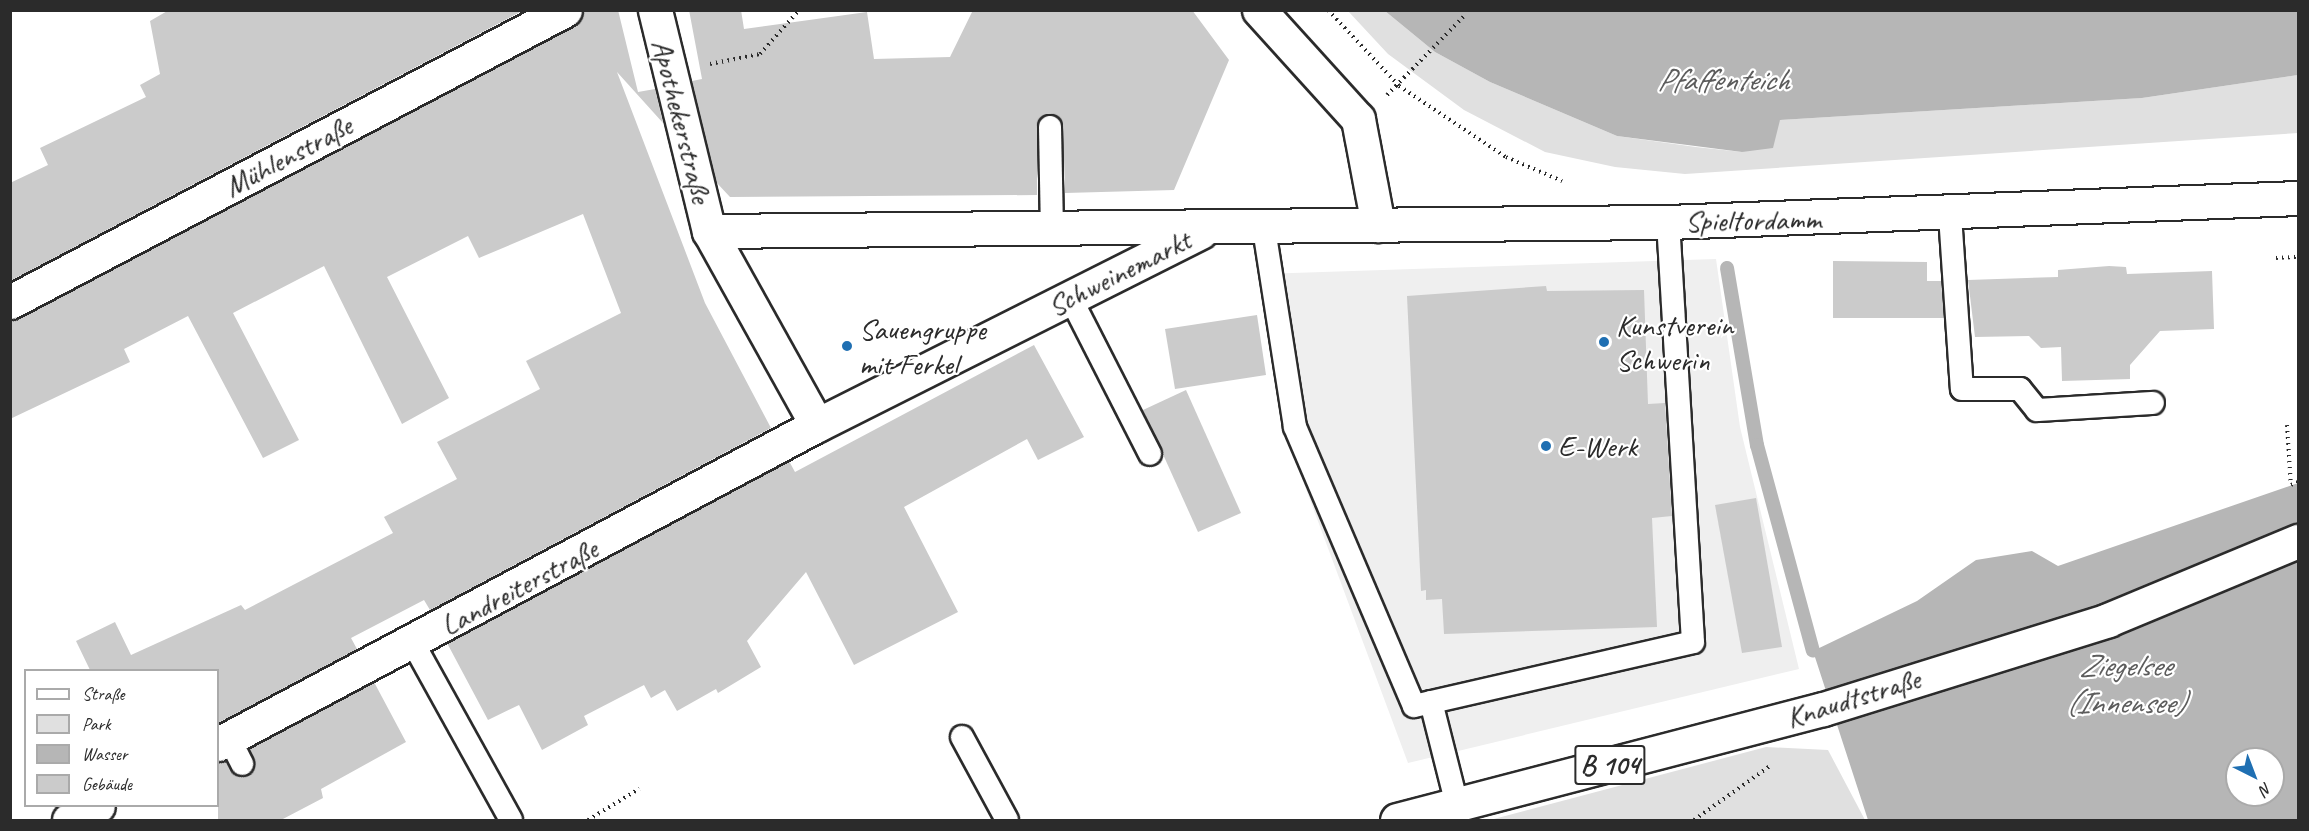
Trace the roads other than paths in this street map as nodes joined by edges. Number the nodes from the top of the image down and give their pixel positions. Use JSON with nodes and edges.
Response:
{"nodes":[{"id":1,"x":565,"y":10,"type":"edge"},
{"id":2,"x":656,"y":10,"type":"edge"},
{"id":3,"x":1259,"y":10,"type":"edge"},
{"id":4,"x":1050,"y":127,"type":"dead end"},
{"id":5,"x":2298,"y":198,"type":"edge"},
{"id":6,"x":1950,"y":215,"type":"junction"},
{"id":7,"x":1668,"y":222,"type":"junction"},
{"id":8,"x":1378,"y":225,"type":"junction"},
{"id":9,"x":1207,"y":228,"type":"junction"},
{"id":10,"x":1053,"y":229,"type":"junction"},
{"id":11,"x":1263,"y":229,"type":"junction"},
{"id":12,"x":710,"y":231,"type":"junction"},
{"id":13,"x":1070,"y":297,"type":"junction"},
{"id":14,"x":10,"y":302,"type":"edge"},
{"id":15,"x":2154,"y":403,"type":"dead end"},
{"id":16,"x":817,"y":425,"type":"junction"},
{"id":17,"x":1150,"y":454,"type":"dead end"},
{"id":18,"x":2298,"y":541,"type":"edge"},
{"id":19,"x":412,"y":643,"type":"junction"},
{"id":20,"x":1431,"y":702,"type":"junction"},
{"id":21,"x":962,"y":737,"type":"dead end"},
{"id":22,"x":229,"y":748,"type":"edge"},
{"id":23,"x":1457,"y":805,"type":"junction"},
{"id":24,"x":96,"y":807,"type":"edge"},
{"id":25,"x":69,"y":820,"type":"edge"},
{"id":26,"x":512,"y":820,"type":"edge"},
{"id":27,"x":1007,"y":820,"type":"edge"},
{"id":28,"x":1397,"y":820,"type":"edge"}],
"edges":[{"from":1,"to":14,"type":"street","name":"Mühlenstraße"},
{"from":2,"to":12,"type":"street","name":"Apothekerstraße"},
{"from":3,"to":8,"type":"street"},
{"from":4,"to":10,"type":"lane"},
{"from":5,"to":6,"type":"street","name":"Spieltordamm"},
{"from":6,"to":7,"type":"street","name":"Spieltordamm"},
{"from":6,"to":15,"type":"lane"},
{"from":7,"to":8,"type":"street","name":"Spieltordamm"},
{"from":7,"to":20,"type":"lane"},
{"from":8,"to":11,"type":"street","name":"Spieltordamm"},
{"from":9,"to":10,"type":"street","name":"Schweinemarkt"},
{"from":9,"to":11,"type":"street","name":"Spieltordamm"},
{"from":9,"to":13,"type":"street","name":"Schweinemarkt"},
{"from":10,"to":12,"type":"street","name":"Schweinemarkt"},
{"from":11,"to":20,"type":"lane"},
{"from":12,"to":16,"type":"street"},
{"from":13,"to":16,"type":"street","name":"Schweinemarkt"},
{"from":13,"to":17,"type":"lane"},
{"from":16,"to":19,"type":"street","name":"Landreiterstraße"},
{"from":18,"to":23,"type":"street","name":"Knaudtstraße","number":"B 104"},
{"from":19,"to":22,"type":"street","name":"Landreiterstraße"},
{"from":19,"to":26,"type":"lane"},
{"from":20,"to":23,"type":"lane"},
{"from":21,"to":27,"type":"lane"},
{"from":23,"to":28,"type":"street","name":"Knaudtstraße","number":"B 104"},
{"from":24,"to":25,"type":"street"}]}
